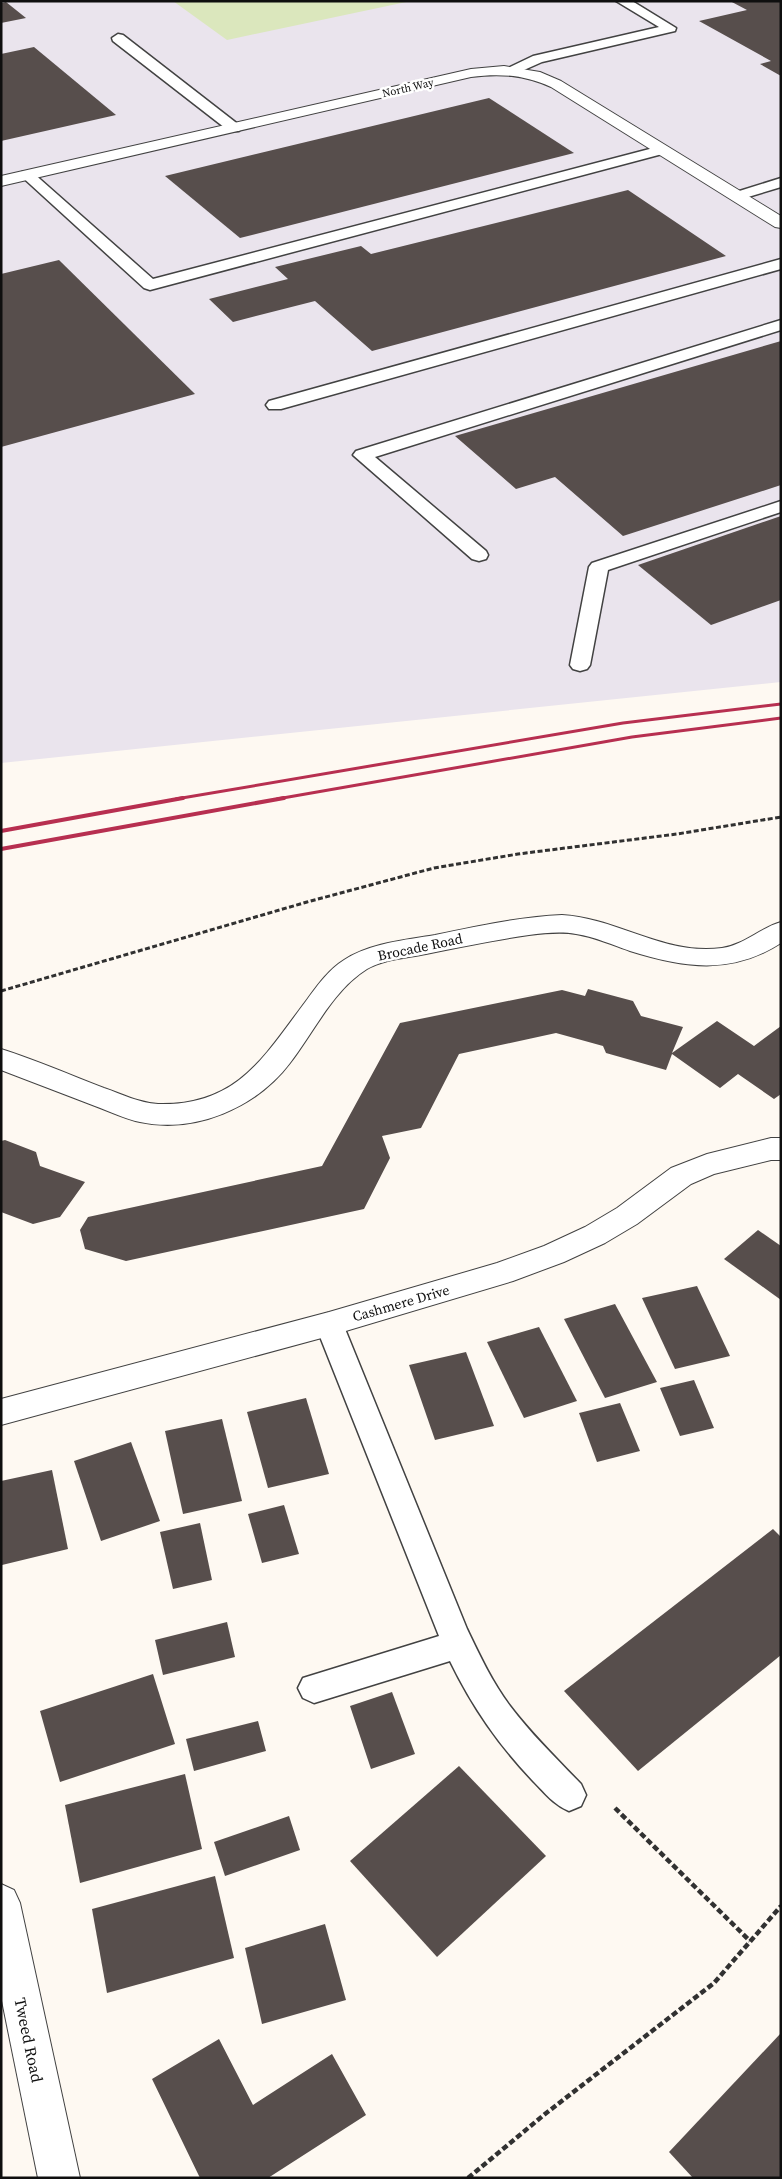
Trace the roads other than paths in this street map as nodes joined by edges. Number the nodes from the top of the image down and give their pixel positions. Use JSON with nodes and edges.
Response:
{"nodes":[{"id":1,"x":622,"y":1,"type":"edge"},
{"id":2,"x":118,"y":38,"type":"dead end"},
{"id":3,"x":515,"y":70,"type":"junction"},
{"id":4,"x":234,"y":128,"type":"junction"},
{"id":5,"x":662,"y":150,"type":"junction"},
{"id":6,"x":27,"y":175,"type":"junction"},
{"id":7,"x":1,"y":181,"type":"edge"},
{"id":8,"x":781,"y":182,"type":"edge"},
{"id":9,"x":738,"y":196,"type":"junction"},
{"id":10,"x":781,"y":223,"type":"edge"},
{"id":11,"x":781,"y":264,"type":"edge"},
{"id":12,"x":781,"y":325,"type":"edge"},
{"id":13,"x":275,"y":405,"type":"dead end"},
{"id":14,"x":781,"y":506,"type":"edge"},
{"id":15,"x":478,"y":554,"type":"dead end"},
{"id":16,"x":580,"y":665,"type":"dead end"},
{"id":17,"x":781,"y":931,"type":"edge"},
{"id":18,"x":1,"y":1059,"type":"edge"},
{"id":19,"x":781,"y":1149,"type":"edge"},
{"id":20,"x":329,"y":1324,"type":"junction"},
{"id":21,"x":1,"y":1412,"type":"edge"},
{"id":22,"x":459,"y":1644,"type":"junction"},
{"id":23,"x":314,"y":1688,"type":"dead end"},
{"id":24,"x":569,"y":1795,"type":"road end"},
{"id":25,"x":1,"y":1903,"type":"edge"},
{"id":26,"x":59,"y":2178,"type":"edge"}],
"edges":[{"from":1,"to":3,"type":"lane"},
{"from":2,"to":4,"type":"lane"},
{"from":3,"to":4,"type":"street","name":"North Way"},
{"from":3,"to":5,"type":"street","name":"North Way"},
{"from":4,"to":6,"type":"street","name":"North Way"},
{"from":5,"to":6,"type":"lane"},
{"from":5,"to":9,"type":"street","name":"North Way"},
{"from":6,"to":7,"type":"street","name":"North Way"},
{"from":8,"to":9,"type":"lane"},
{"from":9,"to":10,"type":"street","name":"North Way"},
{"from":11,"to":13,"type":"lane"},
{"from":12,"to":15,"type":"lane"},
{"from":14,"to":16,"type":"lane"},
{"from":17,"to":18,"type":"street","name":"Brocade Road"},
{"from":19,"to":20,"type":"street","name":"Cashmere Drive"},
{"from":20,"to":21,"type":"street","name":"Cashmere Drive"},
{"from":20,"to":22,"type":"lane"},
{"from":22,"to":23,"type":"lane"},
{"from":22,"to":24,"type":"lane"},
{"from":25,"to":26,"type":"street","name":"Tweed Road"}]}
